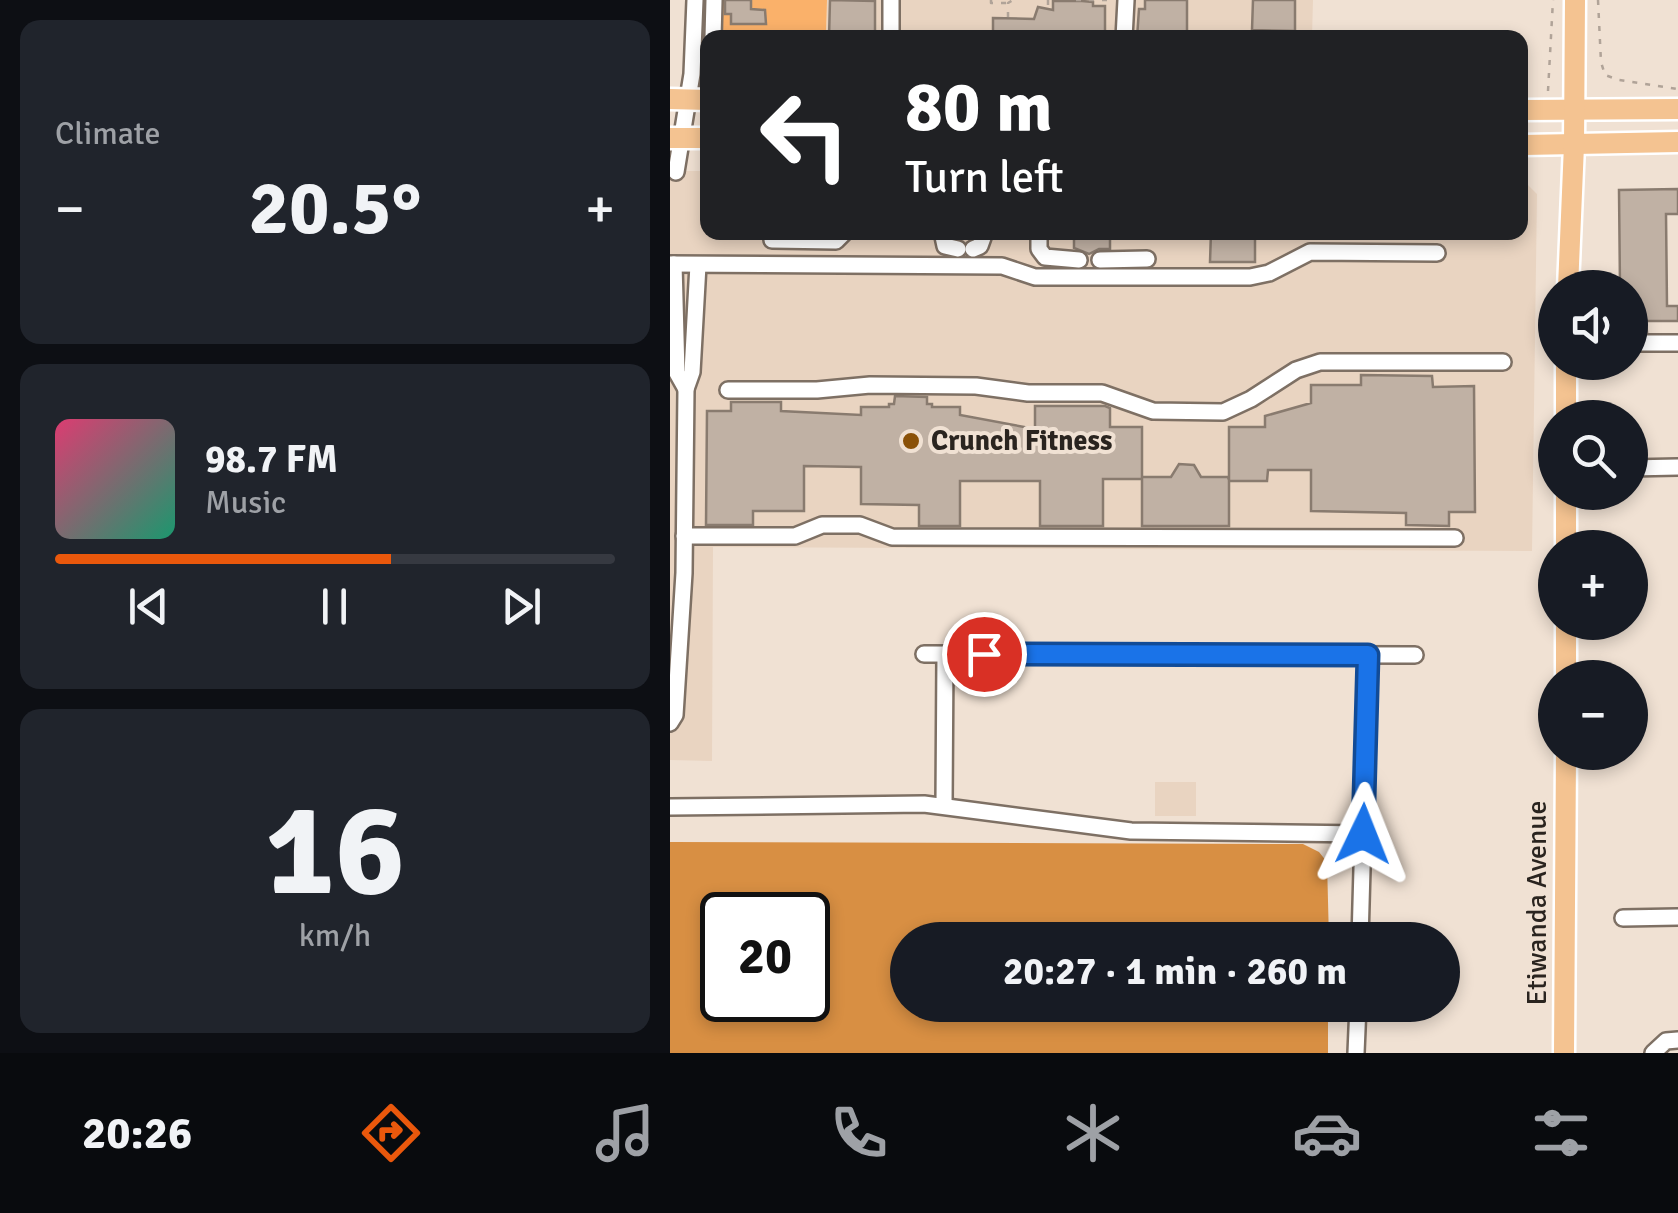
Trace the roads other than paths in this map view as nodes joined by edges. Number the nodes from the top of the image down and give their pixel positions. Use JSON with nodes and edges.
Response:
{"nodes":[{"id":1,"x":695,"y":0,"type":"edge"},
{"id":2,"x":714,"y":0,"type":"edge"},
{"id":3,"x":891,"y":0,"type":"edge"},
{"id":4,"x":1126,"y":0,"type":"edge"},
{"id":5,"x":1575,"y":0,"type":"edge"},
{"id":6,"x":714,"y":30,"type":"edge"},
{"id":7,"x":891,"y":30,"type":"edge"},
{"id":8,"x":1124,"y":30,"type":"edge"},
{"id":9,"x":688,"y":100,"type":"edge"},
{"id":10,"x":1678,"y":109,"type":"edge"},
{"id":11,"x":1528,"y":110,"type":"edge"},
{"id":12,"x":1574,"y":111,"type":"junction"},
{"id":13,"x":675,"y":138,"type":"edge"},
{"id":14,"x":1678,"y":142,"type":"edge"},
{"id":15,"x":1528,"y":145,"type":"edge"},
{"id":16,"x":1574,"y":145,"type":"junction"},
{"id":17,"x":676,"y":172,"type":"dead end"},
{"id":18,"x":772,"y":240,"type":"dead end"},
{"id":19,"x":837,"y":240,"type":"edge"},
{"id":20,"x":944,"y":240,"type":"edge"},
{"id":21,"x":982,"y":240,"type":"edge"},
{"id":22,"x":1039,"y":240,"type":"edge"},
{"id":23,"x":1437,"y":254,"type":"dead end"},
{"id":24,"x":1146,"y":259,"type":"dead end"},
{"id":25,"x":1078,"y":260,"type":"dead end"},
{"id":26,"x":1100,"y":260,"type":"dead end"},
{"id":27,"x":672,"y":264,"type":"edge"},
{"id":28,"x":698,"y":266,"type":"junction"},
{"id":29,"x":1569,"y":270,"type":"edge"},
{"id":30,"x":1678,"y":343,"type":"edge"},
{"id":31,"x":1648,"y":344,"type":"edge"},
{"id":32,"x":1503,"y":362,"type":"dead end"},
{"id":33,"x":686,"y":390,"type":"junction"},
{"id":34,"x":728,"y":390,"type":"dead end"},
{"id":35,"x":677,"y":462,"type":"edge"},
{"id":36,"x":1678,"y":467,"type":"edge"},
{"id":37,"x":1648,"y":468,"type":"edge"},
{"id":38,"x":684,"y":536,"type":"junction"},
{"id":39,"x":1454,"y":538,"type":"dead end"},
{"id":40,"x":924,"y":654,"type":"dead end"},
{"id":41,"x":945,"y":654,"type":"junction"},
{"id":42,"x":1368,"y":655,"type":"junction"},
{"id":43,"x":1416,"y":655,"type":"dead end"},
{"id":44,"x":670,"y":723,"type":"edge"},
{"id":45,"x":1566,"y":770,"type":"edge"},
{"id":46,"x":944,"y":806,"type":"junction"},
{"id":47,"x":670,"y":807,"type":"edge"},
{"id":48,"x":1363,"y":834,"type":"junction"},
{"id":49,"x":1678,"y":915,"type":"edge"},
{"id":50,"x":1623,"y":918,"type":"dead end"},
{"id":51,"x":1361,"y":922,"type":"edge"},
{"id":52,"x":1357,"y":1022,"type":"edge"},
{"id":53,"x":1678,"y":1040,"type":"edge"},
{"id":54,"x":1356,"y":1053,"type":"edge"},
{"id":55,"x":1564,"y":1053,"type":"edge"},
{"id":56,"x":1653,"y":1053,"type":"edge"}],
"edges":[{"from":1,"to":9,"type":"street"},
{"from":2,"to":6,"type":"street"},
{"from":3,"to":7,"type":"street"},
{"from":4,"to":8,"type":"street"},
{"from":5,"to":12,"type":"main road"},
{"from":9,"to":13,"type":"street"},
{"from":10,"to":12,"type":"main road"},
{"from":11,"to":12,"type":"main road"},
{"from":12,"to":16,"type":"main road"},
{"from":13,"to":17,"type":"street"},
{"from":14,"to":16,"type":"main road"},
{"from":15,"to":16,"type":"main road"},
{"from":16,"to":29,"type":"main road"},
{"from":18,"to":19,"type":"street"},
{"from":20,"to":21,"type":"street"},
{"from":22,"to":25,"type":"street"},
{"from":23,"to":28,"type":"street"},
{"from":24,"to":26,"type":"street"},
{"from":27,"to":28,"type":"street"},
{"from":27,"to":33,"type":"street"},
{"from":28,"to":33,"type":"street"},
{"from":30,"to":31,"type":"street"},
{"from":32,"to":34,"type":"street"},
{"from":33,"to":35,"type":"street"},
{"from":35,"to":38,"type":"street"},
{"from":36,"to":37,"type":"street"},
{"from":38,"to":39,"type":"street"},
{"from":38,"to":44,"type":"street"},
{"from":40,"to":41,"type":"street"},
{"from":41,"to":42,"type":"street"},
{"from":41,"to":46,"type":"street"},
{"from":42,"to":43,"type":"street"},
{"from":42,"to":48,"type":"street"},
{"from":45,"to":55,"type":"main road","name":"Etiwanda Avenue"},
{"from":46,"to":47,"type":"street"},
{"from":46,"to":48,"type":"street"},
{"from":48,"to":51,"type":"street"},
{"from":49,"to":50,"type":"street"},
{"from":52,"to":54,"type":"street"},
{"from":53,"to":56,"type":"street"}]}
